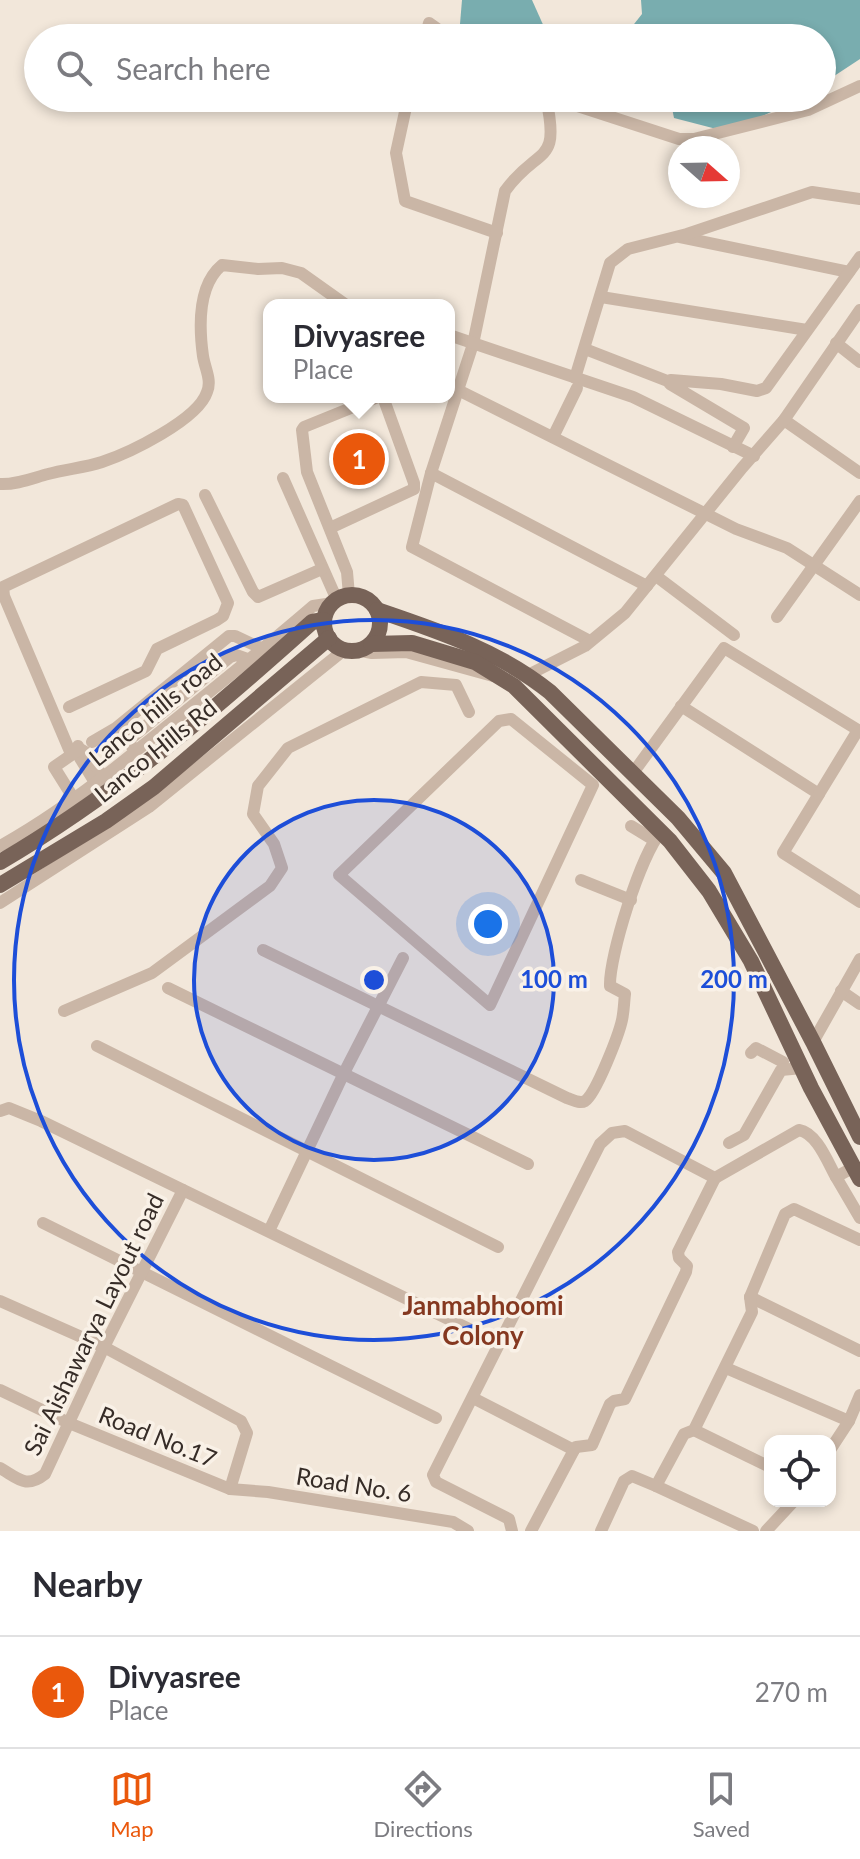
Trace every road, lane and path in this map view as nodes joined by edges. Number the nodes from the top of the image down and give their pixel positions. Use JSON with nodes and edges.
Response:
{"nodes":[{"id":1,"x":860,"y":86,"type":"edge"},
{"id":2,"x":836,"y":97,"type":"edge"},
{"id":3,"x":405,"y":112,"type":"edge"},
{"id":4,"x":548,"y":112,"type":"edge"},
{"id":5,"x":596,"y":112,"type":"edge"},
{"id":6,"x":800,"y":112,"type":"edge"},
{"id":7,"x":860,"y":199,"type":"edge"},
{"id":8,"x":497,"y":233,"type":"junction"},
{"id":9,"x":678,"y":236,"type":"junction"},
{"id":10,"x":860,"y":257,"type":"edge"},
{"id":11,"x":849,"y":272,"type":"junction"},
{"id":12,"x":601,"y":297,"type":"junction"},
{"id":13,"x":338,"y":299,"type":"edge"},
{"id":14,"x":860,"y":310,"type":"edge"},
{"id":15,"x":807,"y":330,"type":"junction"},
{"id":16,"x":455,"y":337,"type":"edge"},
{"id":17,"x":836,"y":343,"type":"junction"},
{"id":18,"x":473,"y":344,"type":"junction"},
{"id":19,"x":585,"y":349,"type":"junction"},
{"id":20,"x":860,"y":362,"type":"edge"},
{"id":21,"x":670,"y":382,"type":"junction"},
{"id":22,"x":576,"y":383,"type":"junction"},
{"id":23,"x":458,"y":390,"type":"junction"},
{"id":24,"x":455,"y":399,"type":"edge"},
{"id":25,"x":366,"y":403,"type":"edge"},
{"id":26,"x":383,"y":403,"type":"edge"},
{"id":27,"x":454,"y":403,"type":"edge"},
{"id":28,"x":784,"y":420,"type":"junction"},
{"id":29,"x":553,"y":437,"type":"junction"},
{"id":30,"x":733,"y":447,"type":"junction"},
{"id":31,"x":754,"y":456,"type":"junction"},
{"id":32,"x":431,"y":473,"type":"junction"},
{"id":33,"x":860,"y":473,"type":"edge"},
{"id":34,"x":283,"y":478,"type":"dead end"},
{"id":35,"x":0,"y":484,"type":"edge"},
{"id":36,"x":205,"y":495,"type":"dead end"},
{"id":37,"x":860,"y":501,"type":"edge"},
{"id":38,"x":706,"y":512,"type":"junction"},
{"id":39,"x":330,"y":528,"type":"junction"},
{"id":40,"x":815,"y":565,"type":"junction"},
{"id":41,"x":322,"y":569,"type":"junction"},
{"id":42,"x":651,"y":581,"type":"junction"},
{"id":43,"x":860,"y":595,"type":"edge"},
{"id":44,"x":339,"y":599,"type":"junction"},
{"id":45,"x":377,"y":610,"type":"junction"},
{"id":46,"x":777,"y":617,"type":"dead end"},
{"id":47,"x":324,"y":620,"type":"junction"},
{"id":48,"x":734,"y":635,"type":"dead end"},
{"id":49,"x":329,"y":638,"type":"junction"},
{"id":50,"x":590,"y":641,"type":"junction"},
{"id":51,"x":357,"y":648,"type":"junction"},
{"id":52,"x":263,"y":649,"type":"junction"},
{"id":53,"x":250,"y":660,"type":"junction"},
{"id":54,"x":474,"y":673,"type":"junction"},
{"id":55,"x":528,"y":675,"type":"junction"},
{"id":56,"x":500,"y":678,"type":"junction"},
{"id":57,"x":456,"y":685,"type":"junction"},
{"id":58,"x":681,"y":706,"type":"junction"},
{"id":59,"x":69,"y":707,"type":"dead end"},
{"id":60,"x":206,"y":707,"type":"junction"},
{"id":61,"x":469,"y":712,"type":"dead end"},
{"id":62,"x":567,"y":738,"type":"junction"},
{"id":63,"x":132,"y":747,"type":"junction"},
{"id":64,"x":549,"y":748,"type":"junction"},
{"id":65,"x":76,"y":750,"type":"junction"},
{"id":66,"x":560,"y":757,"type":"junction"},
{"id":67,"x":633,"y":773,"type":"junction"},
{"id":68,"x":100,"y":781,"type":"junction"},
{"id":69,"x":819,"y":794,"type":"junction"},
{"id":70,"x":74,"y":799,"type":"junction"},
{"id":71,"x":122,"y":817,"type":"junction"},
{"id":72,"x":631,"y":826,"type":"dead end"},
{"id":73,"x":33,"y":835,"type":"junction"},
{"id":74,"x":657,"y":836,"type":"junction"},
{"id":75,"x":0,"y":846,"type":"edge"},
{"id":76,"x":0,"y":862,"type":"edge"},
{"id":77,"x":581,"y":880,"type":"dead end"},
{"id":78,"x":0,"y":885,"type":"edge"},
{"id":79,"x":631,"y":900,"type":"junction"},
{"id":80,"x":860,"y":902,"type":"edge"},
{"id":81,"x":0,"y":903,"type":"edge"},
{"id":82,"x":763,"y":947,"type":"junction"},
{"id":83,"x":263,"y":950,"type":"dead end"},
{"id":84,"x":747,"y":955,"type":"junction"},
{"id":85,"x":403,"y":958,"type":"dead end"},
{"id":86,"x":860,"y":959,"type":"edge"},
{"id":87,"x":168,"y":988,"type":"dead end"},
{"id":88,"x":841,"y":991,"type":"junction"},
{"id":89,"x":860,"y":1004,"type":"edge"},
{"id":90,"x":380,"y":1008,"type":"junction"},
{"id":91,"x":64,"y":1011,"type":"dead end"},
{"id":92,"x":813,"y":1042,"type":"junction"},
{"id":93,"x":97,"y":1046,"type":"dead end"},
{"id":94,"x":751,"y":1053,"type":"dead end"},
{"id":95,"x":790,"y":1063,"type":"junction"},
{"id":96,"x":344,"y":1073,"type":"junction"},
{"id":97,"x":0,"y":1111,"type":"edge"},
{"id":98,"x":860,"y":1137,"type":"edge"},
{"id":99,"x":729,"y":1143,"type":"dead end"},
{"id":100,"x":307,"y":1150,"type":"junction"},
{"id":101,"x":528,"y":1164,"type":"dead end"},
{"id":102,"x":858,"y":1176,"type":"edge"},
{"id":103,"x":836,"y":1177,"type":"junction"},
{"id":104,"x":715,"y":1178,"type":"junction"},
{"id":105,"x":183,"y":1190,"type":"junction"},
{"id":106,"x":845,"y":1193,"type":"junction"},
{"id":107,"x":860,"y":1218,"type":"edge"},
{"id":108,"x":43,"y":1223,"type":"dead end"},
{"id":109,"x":269,"y":1231,"type":"junction"},
{"id":110,"x":860,"y":1240,"type":"edge"},
{"id":111,"x":498,"y":1247,"type":"dead end"},
{"id":112,"x":141,"y":1273,"type":"junction"},
{"id":113,"x":750,"y":1297,"type":"junction"},
{"id":114,"x":0,"y":1301,"type":"edge"},
{"id":115,"x":471,"y":1330,"type":"dead end"},
{"id":116,"x":104,"y":1347,"type":"junction"},
{"id":117,"x":860,"y":1351,"type":"edge"},
{"id":118,"x":726,"y":1368,"type":"junction"},
{"id":119,"x":0,"y":1390,"type":"edge"},
{"id":120,"x":860,"y":1395,"type":"edge"},
{"id":121,"x":473,"y":1398,"type":"junction"},
{"id":122,"x":436,"y":1418,"type":"dead end"},
{"id":123,"x":849,"y":1421,"type":"junction"},
{"id":124,"x":69,"y":1423,"type":"junction"},
{"id":125,"x":694,"y":1430,"type":"junction"},
{"id":126,"x":836,"y":1441,"type":"edge"},
{"id":127,"x":574,"y":1450,"type":"junction"},
{"id":128,"x":764,"y":1464,"type":"edge"},
{"id":129,"x":0,"y":1468,"type":"edge"},
{"id":130,"x":656,"y":1486,"type":"junction"},
{"id":131,"x":230,"y":1489,"type":"junction"},
{"id":132,"x":788,"y":1507,"type":"edge"},
{"id":133,"x":468,"y":1531,"type":"edge"},
{"id":134,"x":513,"y":1531,"type":"edge"},
{"id":135,"x":531,"y":1531,"type":"edge"},
{"id":136,"x":601,"y":1531,"type":"edge"},
{"id":137,"x":753,"y":1531,"type":"edge"},
{"id":138,"x":766,"y":1531,"type":"edge"}],
"edges":[{"from":1,"to":2,"type":"street"},
{"from":3,"to":8,"type":"street"},
{"from":4,"to":8,"type":"street"},
{"from":5,"to":6,"type":"street"},
{"from":7,"to":9,"type":"street"},
{"from":8,"to":18,"type":"street"},
{"from":9,"to":11,"type":"street"},
{"from":9,"to":12,"type":"street"},
{"from":10,"to":11,"type":"street"},
{"from":11,"to":15,"type":"street"},
{"from":12,"to":15,"type":"street"},
{"from":12,"to":19,"type":"street"},
{"from":13,"to":35,"type":"street"},
{"from":14,"to":17,"type":"street"},
{"from":15,"to":21,"type":"street"},
{"from":16,"to":18,"type":"street"},
{"from":17,"to":20,"type":"street"},
{"from":17,"to":28,"type":"street"},
{"from":18,"to":22,"type":"street"},
{"from":18,"to":23,"type":"street"},
{"from":19,"to":21,"type":"street"},
{"from":19,"to":22,"type":"street"},
{"from":21,"to":30,"type":"street"},
{"from":22,"to":29,"type":"street"},
{"from":22,"to":30,"type":"street"},
{"from":23,"to":24,"type":"street"},
{"from":23,"to":29,"type":"street"},
{"from":25,"to":39,"type":"street"},
{"from":26,"to":39,"type":"street"},
{"from":27,"to":32,"type":"street"},
{"from":28,"to":31,"type":"street"},
{"from":28,"to":33,"type":"street"},
{"from":29,"to":38,"type":"street"},
{"from":30,"to":31,"type":"street"},
{"from":31,"to":38,"type":"street"},
{"from":32,"to":42,"type":"street"},
{"from":32,"to":50,"type":"street"},
{"from":34,"to":41,"type":"street"},
{"from":36,"to":41,"type":"street"},
{"from":37,"to":40,"type":"street"},
{"from":38,"to":40,"type":"street"},
{"from":38,"to":42,"type":"street"},
{"from":39,"to":44,"type":"street"},
{"from":40,"to":43,"type":"street"},
{"from":40,"to":46,"type":"street"},
{"from":41,"to":44,"type":"street"},
{"from":42,"to":48,"type":"street"},
{"from":42,"to":50,"type":"street"},
{"from":44,"to":45,"type":"main road"},
{"from":44,"to":47,"type":"main road"},
{"from":44,"to":52,"type":"street","name":"Lanco hills road"},
{"from":45,"to":51,"type":"main road"},
{"from":45,"to":55,"type":"main road"},
{"from":47,"to":49,"type":"main road"},
{"from":47,"to":60,"type":"main road","name":"Lanco Hills Rd"},
{"from":49,"to":51,"type":"main road"},
{"from":49,"to":71,"type":"main road","name":"Lanco Hills Rd"},
{"from":50,"to":55,"type":"street"},
{"from":51,"to":54,"type":"street"},
{"from":51,"to":56,"type":"main road"},
{"from":51,"to":71,"type":"street"},
{"from":52,"to":53,"type":"street","name":"Lanco hills road"},
{"from":52,"to":63,"type":"street"},
{"from":53,"to":60,"type":"street","name":"Lanco hills road"},
{"from":53,"to":63,"type":"street"},
{"from":54,"to":56,"type":"street"},
{"from":54,"to":57,"type":"street"},
{"from":55,"to":67,"type":"main road"},
{"from":56,"to":62,"type":"main road"},
{"from":57,"to":61,"type":"street"},
{"from":57,"to":91,"type":"street"},
{"from":58,"to":67,"type":"street"},
{"from":58,"to":69,"type":"street"},
{"from":58,"to":69,"type":"street"},
{"from":59,"to":65,"type":"street"},
{"from":60,"to":63,"type":"street","name":"Lanco hills road"},
{"from":60,"to":73,"type":"main road","name":"Lanco Hills Rd"},
{"from":62,"to":64,"type":"street"},
{"from":62,"to":66,"type":"street"},
{"from":62,"to":74,"type":"main road"},
{"from":63,"to":68,"type":"street","name":"Lanco hills road"},
{"from":64,"to":66,"type":"street"},
{"from":64,"to":66,"type":"street"},
{"from":65,"to":68,"type":"street"},
{"from":65,"to":70,"type":"street"},
{"from":67,"to":82,"type":"main road"},
{"from":68,"to":70,"type":"street","name":"Lanco hills road"},
{"from":69,"to":80,"type":"street"},
{"from":70,"to":73,"type":"street","name":"Lanco hills road"},
{"from":71,"to":78,"type":"main road","name":"Lanco Hills Rd"},
{"from":71,"to":81,"type":"street"},
{"from":72,"to":74,"type":"street"},
{"from":73,"to":75,"type":"street","name":"Lanco hills road"},
{"from":73,"to":76,"type":"main road","name":"Lanco Hills Rd"},
{"from":74,"to":79,"type":"street"},
{"from":74,"to":84,"type":"main road"},
{"from":77,"to":79,"type":"street"},
{"from":79,"to":90,"type":"street"},
{"from":82,"to":84,"type":"main road"},
{"from":82,"to":92,"type":"main road"},
{"from":83,"to":90,"type":"street"},
{"from":84,"to":95,"type":"main road"},
{"from":85,"to":90,"type":"street"},
{"from":86,"to":88,"type":"street"},
{"from":87,"to":96,"type":"street"},
{"from":88,"to":89,"type":"street"},
{"from":88,"to":92,"type":"street"},
{"from":90,"to":96,"type":"street"},
{"from":92,"to":98,"type":"main road"},
{"from":93,"to":100,"type":"street"},
{"from":94,"to":95,"type":"street"},
{"from":95,"to":99,"type":"street"},
{"from":95,"to":102,"type":"main road"},
{"from":96,"to":100,"type":"street"},
{"from":96,"to":101,"type":"street"},
{"from":97,"to":105,"type":"street"},
{"from":100,"to":109,"type":"street"},
{"from":100,"to":111,"type":"street"},
{"from":102,"to":103,"type":"street"},
{"from":102,"to":106,"type":"street"},
{"from":103,"to":104,"type":"street"},
{"from":103,"to":106,"type":"street"},
{"from":104,"to":121,"type":"street"},
{"from":104,"to":127,"type":"street"},
{"from":105,"to":109,"type":"street"},
{"from":105,"to":112,"type":"street","name":"Sai Aishawarya Layout road"},
{"from":106,"to":107,"type":"street"},
{"from":108,"to":112,"type":"street"},
{"from":109,"to":115,"type":"street"},
{"from":110,"to":113,"type":"street"},
{"from":112,"to":116,"type":"street","name":"Sai Aishawarya Layout road"},
{"from":112,"to":122,"type":"street"},
{"from":113,"to":117,"type":"street"},
{"from":113,"to":118,"type":"street"},
{"from":114,"to":116,"type":"street"},
{"from":116,"to":124,"type":"street","name":"Sai Aishawarya Layout road"},
{"from":116,"to":131,"type":"street"},
{"from":118,"to":123,"type":"street"},
{"from":118,"to":125,"type":"street"},
{"from":119,"to":124,"type":"street","name":"Road No.17"},
{"from":120,"to":123,"type":"street"},
{"from":121,"to":127,"type":"street"},
{"from":121,"to":134,"type":"street"},
{"from":123,"to":126,"type":"street"},
{"from":124,"to":129,"type":"street","name":"Sai Aishawarya Layout road"},
{"from":124,"to":131,"type":"street","name":"Road No.17"},
{"from":125,"to":128,"type":"street"},
{"from":125,"to":130,"type":"street"},
{"from":127,"to":135,"type":"street"},
{"from":130,"to":136,"type":"street"},
{"from":130,"to":137,"type":"street"},
{"from":131,"to":133,"type":"street","name":"Road No. 6"},
{"from":132,"to":138,"type":"street"}]}
